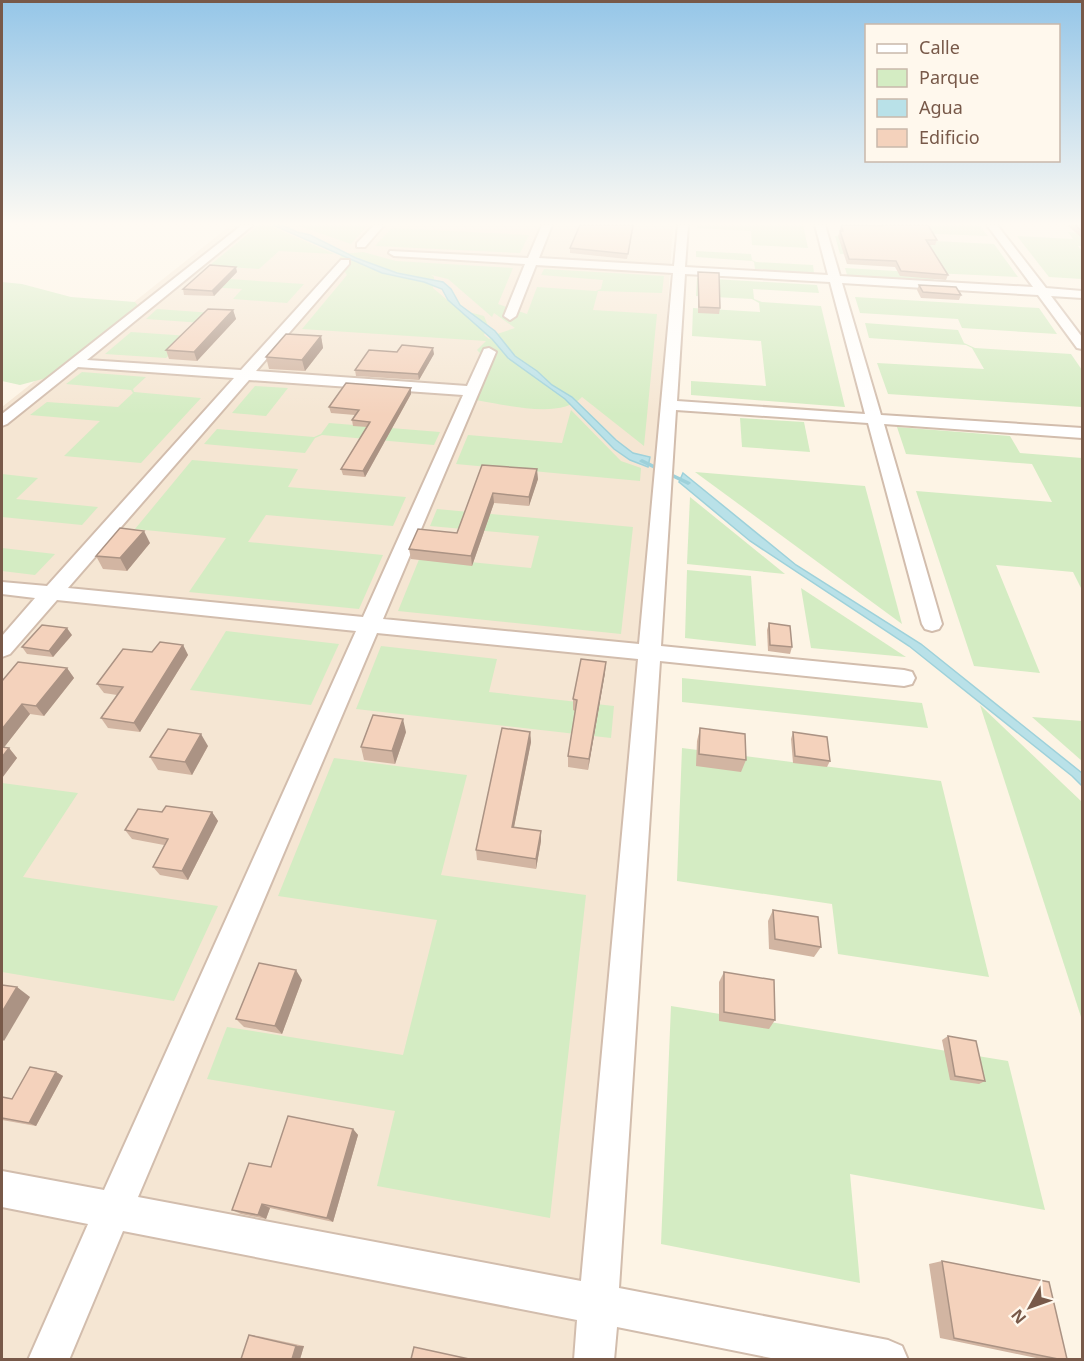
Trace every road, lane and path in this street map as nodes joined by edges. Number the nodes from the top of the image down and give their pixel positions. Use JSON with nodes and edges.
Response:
{"nodes":[{"id":1,"x":168,"y":289,"type":"edge"},
{"id":2,"x":322,"y":289,"type":"edge"},
{"id":3,"x":520,"y":289,"type":"edge"},
{"id":4,"x":679,"y":289,"type":"edge"},
{"id":5,"x":838,"y":289,"type":"edge"},
{"id":6,"x":986,"y":289,"type":"edge"},
{"id":7,"x":1039,"y":289,"type":"edge"},
{"id":8,"x":1042,"y":292,"type":"junction"},
{"id":9,"x":1083,"y":294,"type":"edge"},
{"id":10,"x":510,"y":316,"type":"dead end"},
{"id":11,"x":1083,"y":345,"type":"edge"},
{"id":12,"x":489,"y":352,"type":"dead end"},
{"id":13,"x":75,"y":363,"type":"junction"},
{"id":14,"x":245,"y":375,"type":"junction"},
{"id":15,"x":472,"y":392,"type":"junction"},
{"id":16,"x":670,"y":405,"type":"junction"},
{"id":17,"x":874,"y":419,"type":"junction"},
{"id":18,"x":2,"y":421,"type":"edge"},
{"id":19,"x":1083,"y":433,"type":"edge"},
{"id":20,"x":2,"y":588,"type":"edge"},
{"id":21,"x":51,"y":592,"type":"junction"},
{"id":22,"x":370,"y":624,"type":"junction"},
{"id":23,"x":932,"y":624,"type":"dead end"},
{"id":24,"x":2,"y":649,"type":"edge"},
{"id":25,"x":650,"y":653,"type":"junction"},
{"id":26,"x":904,"y":678,"type":"dead end"},
{"id":27,"x":2,"y":1189,"type":"edge"},
{"id":28,"x":114,"y":1210,"type":"junction"},
{"id":29,"x":599,"y":1304,"type":"junction"},
{"id":30,"x":48,"y":1359,"type":"edge"},
{"id":31,"x":594,"y":1359,"type":"edge"},
{"id":32,"x":888,"y":1359,"type":"edge"}],
"edges":[{"from":1,"to":13,"type":"street"},
{"from":2,"to":14,"type":"street"},
{"from":3,"to":10,"type":"street"},
{"from":4,"to":16,"type":"street"},
{"from":5,"to":17,"type":"street"},
{"from":6,"to":8,"type":"street"},
{"from":7,"to":8,"type":"street"},
{"from":8,"to":9,"type":"street"},
{"from":8,"to":11,"type":"street"},
{"from":12,"to":15,"type":"street"},
{"from":13,"to":14,"type":"street"},
{"from":13,"to":18,"type":"street"},
{"from":14,"to":15,"type":"street"},
{"from":14,"to":21,"type":"street"},
{"from":15,"to":22,"type":"street"},
{"from":16,"to":17,"type":"street"},
{"from":16,"to":25,"type":"street"},
{"from":17,"to":19,"type":"street"},
{"from":17,"to":23,"type":"street"},
{"from":20,"to":21,"type":"street"},
{"from":21,"to":22,"type":"street"},
{"from":21,"to":24,"type":"street"},
{"from":22,"to":25,"type":"street"},
{"from":22,"to":28,"type":"street"},
{"from":25,"to":26,"type":"street"},
{"from":25,"to":29,"type":"street"},
{"from":27,"to":28,"type":"street"},
{"from":28,"to":29,"type":"street"},
{"from":28,"to":30,"type":"street"},
{"from":29,"to":31,"type":"street"},
{"from":29,"to":32,"type":"street"}]}
